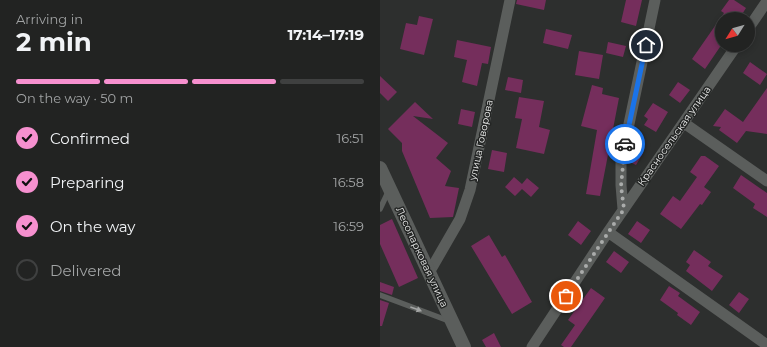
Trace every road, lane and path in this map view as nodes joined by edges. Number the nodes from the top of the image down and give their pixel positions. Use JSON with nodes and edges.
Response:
{"nodes":[{"id":1,"x":510,"y":0,"type":"edge"},
{"id":2,"x":655,"y":0,"type":"edge"},
{"id":3,"x":765,"y":8,"type":"edge"},
{"id":4,"x":755,"y":20,"type":"edge"},
{"id":5,"x":732,"y":52,"type":"edge"},
{"id":6,"x":684,"y":123,"type":"junction"},
{"id":7,"x":380,"y":168,"type":"edge"},
{"id":8,"x":767,"y":181,"type":"edge"},
{"id":9,"x":390,"y":188,"type":"junction"},
{"id":10,"x":380,"y":209,"type":"edge"},
{"id":11,"x":624,"y":209,"type":"junction"},
{"id":12,"x":608,"y":232,"type":"junction"},
{"id":13,"x":430,"y":271,"type":"junction"},
{"id":14,"x":380,"y":296,"type":"edge"},
{"id":15,"x":453,"y":323,"type":"junction"},
{"id":16,"x":767,"y":345,"type":"edge"},
{"id":17,"x":464,"y":347,"type":"edge"},
{"id":18,"x":532,"y":347,"type":"edge"}],
"edges":[{"from":1,"to":13,"type":"street","name":"улица Говорова"},
{"from":2,"to":11,"type":"street"},
{"from":3,"to":4,"type":"street"},
{"from":5,"to":6,"type":"street","name":"Красносельская улица"},
{"from":6,"to":8,"type":"street"},
{"from":6,"to":11,"type":"street","name":"Красносельская улица"},
{"from":7,"to":9,"type":"street","name":"Лесопарковая улица"},
{"from":9,"to":10,"type":"lane"},
{"from":9,"to":13,"type":"street","name":"Лесопарковая улица"},
{"from":11,"to":12,"type":"street","name":"Красносельская улица"},
{"from":12,"to":16,"type":"street"},
{"from":12,"to":18,"type":"street","name":"Красносельская улица"},
{"from":13,"to":15,"type":"street","name":"Лесопарковая улица"},
{"from":14,"to":15,"type":"lane","one_way":true},
{"from":15,"to":17,"type":"street","name":"Лесопарковая улица"}]}
